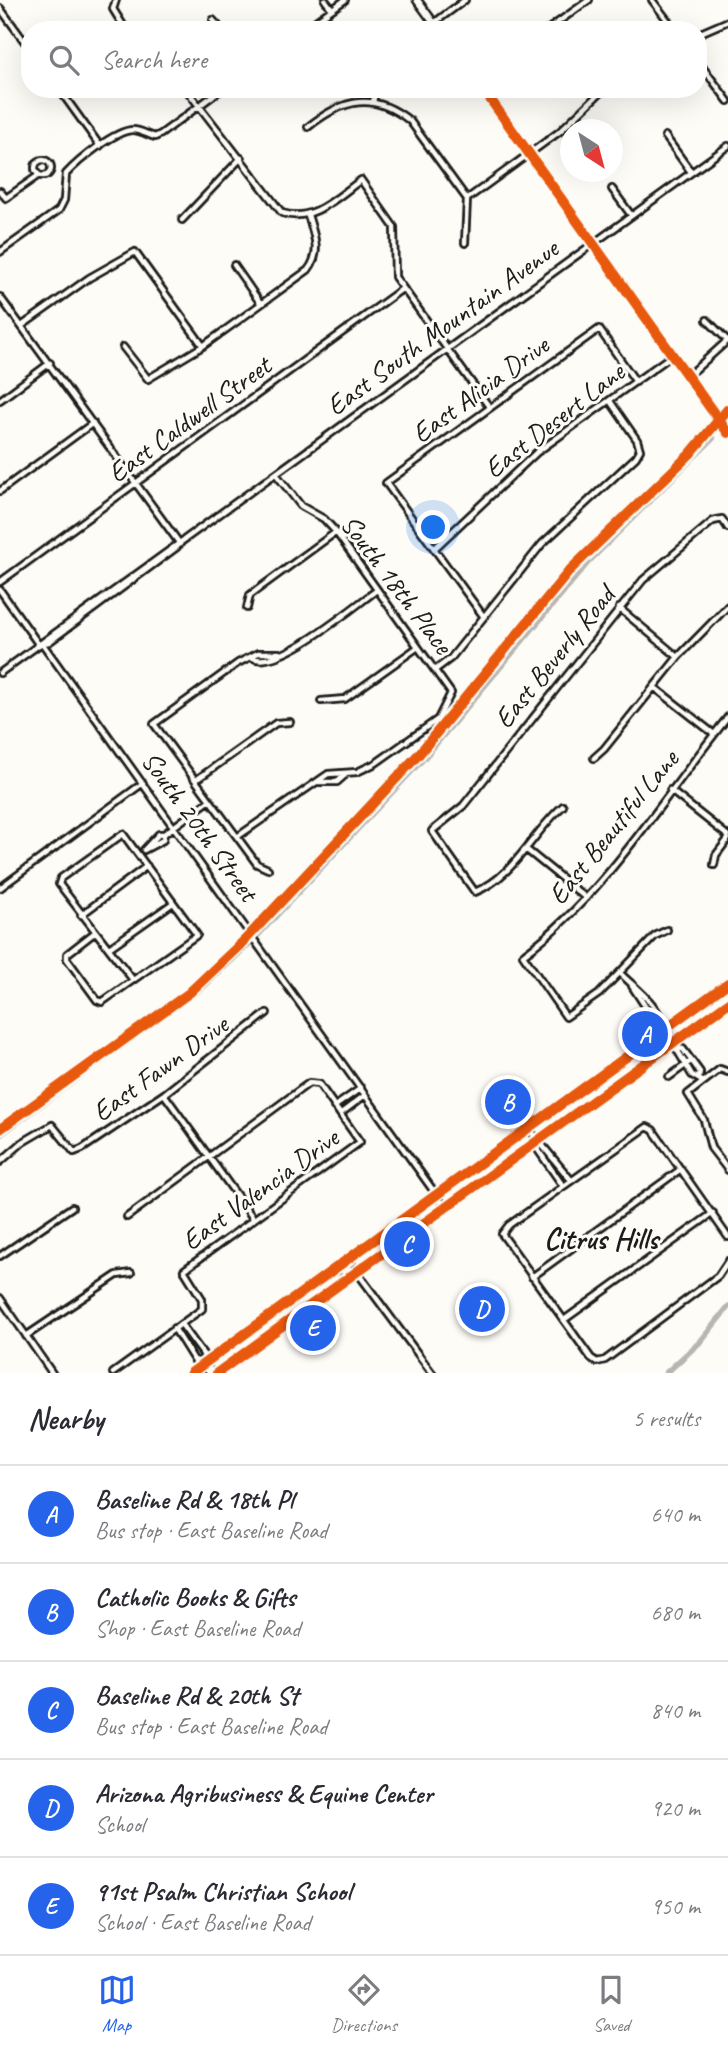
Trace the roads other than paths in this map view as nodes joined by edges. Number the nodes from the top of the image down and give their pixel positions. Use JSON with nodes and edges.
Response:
{"nodes":[{"id":1,"x":116,"y":0,"type":"edge"},
{"id":2,"x":325,"y":0,"type":"edge"},
{"id":3,"x":345,"y":0,"type":"edge"},
{"id":4,"x":417,"y":0,"type":"edge"},
{"id":5,"x":465,"y":0,"type":"edge"},
{"id":6,"x":589,"y":0,"type":"edge"},
{"id":7,"x":652,"y":0,"type":"edge"},
{"id":8,"x":0,"y":8,"type":"edge"},
{"id":9,"x":332,"y":9,"type":"junction"},
{"id":10,"x":121,"y":21,"type":"edge"},
{"id":11,"x":315,"y":21,"type":"edge"},
{"id":12,"x":433,"y":21,"type":"edge"},
{"id":13,"x":437,"y":21,"type":"edge"},
{"id":14,"x":560,"y":21,"type":"edge"},
{"id":15,"x":668,"y":21,"type":"edge"},
{"id":16,"x":728,"y":21,"type":"edge"},
{"id":17,"x":707,"y":30,"type":"edge"},
{"id":18,"x":21,"y":37,"type":"edge"},
{"id":19,"x":707,"y":73,"type":"edge"},
{"id":20,"x":65,"y":98,"type":"edge"},
{"id":21,"x":193,"y":98,"type":"edge"},
{"id":22,"x":210,"y":98,"type":"edge"},
{"id":23,"x":374,"y":98,"type":"edge"},
{"id":24,"x":489,"y":98,"type":"edge"},
{"id":25,"x":595,"y":98,"type":"edge"},
{"id":26,"x":728,"y":101,"type":"edge"},
{"id":27,"x":373,"y":102,"type":"junction"},
{"id":28,"x":200,"y":106,"type":"junction"},
{"id":29,"x":308,"y":127,"type":"dead end"},
{"id":30,"x":665,"y":136,"type":"dead end"},
{"id":31,"x":100,"y":146,"type":"junction"},
{"id":32,"x":726,"y":147,"type":"edge"},
{"id":33,"x":529,"y":154,"type":"junction"},
{"id":34,"x":728,"y":154,"type":"edge"},
{"id":35,"x":241,"y":158,"type":"junction"},
{"id":36,"x":691,"y":172,"type":"junction"},
{"id":37,"x":39,"y":175,"type":"dead end"},
{"id":38,"x":612,"y":189,"type":"dead end"},
{"id":39,"x":0,"y":191,"type":"edge"},
{"id":40,"x":467,"y":200,"type":"junction"},
{"id":41,"x":308,"y":215,"type":"junction"},
{"id":42,"x":631,"y":215,"type":"junction"},
{"id":43,"x":182,"y":220,"type":"dead end"},
{"id":44,"x":466,"y":243,"type":"dead end"},
{"id":45,"x":592,"y":244,"type":"junction"},
{"id":46,"x":0,"y":252,"type":"edge"},
{"id":47,"x":234,"y":265,"type":"dead end"},
{"id":48,"x":402,"y":289,"type":"junction"},
{"id":49,"x":0,"y":297,"type":"edge"},
{"id":50,"x":261,"y":304,"type":"junction"},
{"id":51,"x":707,"y":320,"type":"dead end"},
{"id":52,"x":23,"y":326,"type":"junction"},
{"id":53,"x":728,"y":340,"type":"edge"},
{"id":54,"x":203,"y":346,"type":"junction"},
{"id":55,"x":123,"y":347,"type":"dead end"},
{"id":56,"x":447,"y":349,"type":"junction"},
{"id":57,"x":671,"y":356,"type":"junction"},
{"id":58,"x":50,"y":363,"type":"junction"},
{"id":59,"x":687,"y":377,"type":"junction"},
{"id":60,"x":636,"y":382,"type":"junction"},
{"id":61,"x":0,"y":400,"type":"edge"},
{"id":62,"x":610,"y":401,"type":"junction"},
{"id":63,"x":490,"y":408,"type":"junction"},
{"id":64,"x":93,"y":423,"type":"junction"},
{"id":65,"x":724,"y":428,"type":"edge"},
{"id":66,"x":276,"y":474,"type":"junction"},
{"id":67,"x":137,"y":483,"type":"junction"},
{"id":68,"x":0,"y":491,"type":"edge"},
{"id":69,"x":728,"y":528,"type":"edge"},
{"id":70,"x":336,"y":532,"type":"junction"},
{"id":71,"x":180,"y":544,"type":"junction"},
{"id":72,"x":434,"y":549,"type":"junction"},
{"id":73,"x":0,"y":582,"type":"edge"},
{"id":74,"x":0,"y":590,"type":"edge"},
{"id":75,"x":377,"y":590,"type":"junction"},
{"id":76,"x":728,"y":606,"type":"edge"},
{"id":77,"x":247,"y":608,"type":"dead end"},
{"id":78,"x":619,"y":608,"type":"junction"},
{"id":79,"x":484,"y":617,"type":"junction"},
{"id":80,"x":40,"y":644,"type":"junction"},
{"id":81,"x":418,"y":647,"type":"junction"},
{"id":82,"x":678,"y":657,"type":"junction"},
{"id":83,"x":435,"y":670,"type":"junction"},
{"id":84,"x":0,"y":673,"type":"edge"},
{"id":85,"x":654,"y":687,"type":"junction"},
{"id":86,"x":321,"y":701,"type":"dead end"},
{"id":87,"x":728,"y":717,"type":"edge"},
{"id":88,"x":289,"y":722,"type":"dead end"},
{"id":89,"x":714,"y":734,"type":"junction"},
{"id":90,"x":594,"y":758,"type":"dead end"},
{"id":91,"x":345,"y":774,"type":"junction"},
{"id":92,"x":196,"y":780,"type":"junction"},
{"id":93,"x":318,"y":782,"type":"junction"},
{"id":94,"x":143,"y":783,"type":"junction"},
{"id":95,"x":670,"y":790,"type":"junction"},
{"id":96,"x":210,"y":800,"type":"junction"},
{"id":97,"x":563,"y":806,"type":"dead end"},
{"id":98,"x":174,"y":826,"type":"junction"},
{"id":99,"x":237,"y":837,"type":"junction"},
{"id":100,"x":728,"y":838,"type":"edge"},
{"id":101,"x":526,"y":849,"type":"junction"},
{"id":102,"x":138,"y":854,"type":"junction"},
{"id":103,"x":714,"y":865,"type":"dead end"},
{"id":104,"x":147,"y":866,"type":"junction"},
{"id":105,"x":268,"y":869,"type":"dead end"},
{"id":106,"x":0,"y":888,"type":"edge"},
{"id":107,"x":586,"y":898,"type":"junction"},
{"id":108,"x":173,"y":902,"type":"junction"},
{"id":109,"x":81,"y":915,"type":"junction"},
{"id":110,"x":667,"y":930,"type":"dead end"},
{"id":111,"x":94,"y":933,"type":"junction"},
{"id":112,"x":110,"y":948,"type":"junction"},
{"id":113,"x":620,"y":973,"type":"junction"},
{"id":114,"x":133,"y":980,"type":"junction"},
{"id":115,"x":728,"y":984,"type":"edge"},
{"id":116,"x":632,"y":985,"type":"junction"},
{"id":117,"x":728,"y":990,"type":"edge"},
{"id":118,"x":716,"y":992,"type":"junction"},
{"id":119,"x":649,"y":1002,"type":"junction"},
{"id":120,"x":728,"y":1003,"type":"edge"},
{"id":121,"x":643,"y":1006,"type":"junction"},
{"id":122,"x":267,"y":1013,"type":"dead end"},
{"id":123,"x":664,"y":1030,"type":"junction"},
{"id":124,"x":675,"y":1045,"type":"junction"},
{"id":125,"x":691,"y":1061,"type":"junction"},
{"id":126,"x":685,"y":1065,"type":"junction"},
{"id":127,"x":728,"y":1072,"type":"edge"},
{"id":128,"x":668,"y":1077,"type":"dead end"},
{"id":129,"x":701,"y":1079,"type":"junction"},
{"id":130,"x":361,"y":1088,"type":"junction"},
{"id":131,"x":164,"y":1094,"type":"junction"},
{"id":132,"x":365,"y":1095,"type":"junction"},
{"id":133,"x":334,"y":1107,"type":"junction"},
{"id":134,"x":340,"y":1114,"type":"junction"},
{"id":135,"x":528,"y":1128,"type":"junction"},
{"id":136,"x":537,"y":1140,"type":"junction"},
{"id":137,"x":209,"y":1157,"type":"junction"},
{"id":138,"x":556,"y":1161,"type":"junction"},
{"id":139,"x":0,"y":1162,"type":"edge"},
{"id":140,"x":549,"y":1166,"type":"junction"},
{"id":141,"x":681,"y":1169,"type":"junction"},
{"id":142,"x":728,"y":1170,"type":"edge"},
{"id":143,"x":571,"y":1180,"type":"junction"},
{"id":144,"x":563,"y":1186,"type":"junction"},
{"id":145,"x":436,"y":1195,"type":"junction"},
{"id":146,"x":72,"y":1207,"type":"dead end"},
{"id":147,"x":445,"y":1207,"type":"junction"},
{"id":148,"x":713,"y":1213,"type":"junction"},
{"id":149,"x":127,"y":1217,"type":"dead end"},
{"id":150,"x":253,"y":1218,"type":"junction"},
{"id":151,"x":403,"y":1218,"type":"junction"},
{"id":152,"x":728,"y":1237,"type":"edge"},
{"id":153,"x":0,"y":1256,"type":"edge"},
{"id":154,"x":728,"y":1261,"type":"edge"},
{"id":155,"x":333,"y":1269,"type":"junction"},
{"id":156,"x":357,"y":1271,"type":"junction"},
{"id":157,"x":131,"y":1273,"type":"dead end"},
{"id":158,"x":532,"y":1277,"type":"junction"},
{"id":159,"x":0,"y":1298,"type":"edge"},
{"id":160,"x":282,"y":1307,"type":"junction"},
{"id":161,"x":291,"y":1319,"type":"junction"},
{"id":162,"x":564,"y":1321,"type":"junction"},
{"id":163,"x":181,"y":1324,"type":"junction"},
{"id":164,"x":174,"y":1328,"type":"junction"},
{"id":165,"x":26,"y":1336,"type":"junction"},
{"id":166,"x":204,"y":1364,"type":"junction"},
{"id":167,"x":52,"y":1373,"type":"edge"},
{"id":168,"x":113,"y":1373,"type":"edge"},
{"id":169,"x":191,"y":1373,"type":"edge"},
{"id":170,"x":211,"y":1373,"type":"edge"},
{"id":171,"x":217,"y":1373,"type":"edge"},
{"id":172,"x":432,"y":1373,"type":"edge"}],
"edges":[{"from":1,"to":10,"type":"street"},
{"from":2,"to":9,"type":"street"},
{"from":3,"to":9,"type":"street"},
{"from":4,"to":12,"type":"main road"},
{"from":5,"to":13,"type":"street"},
{"from":6,"to":14,"type":"street"},
{"from":7,"to":15,"type":"street"},
{"from":8,"to":18,"type":"street"},
{"from":9,"to":11,"type":"street"},
{"from":16,"to":17,"type":"street"},
{"from":19,"to":26,"type":"street"},
{"from":20,"to":31,"type":"street"},
{"from":21,"to":28,"type":"street"},
{"from":22,"to":28,"type":"street"},
{"from":23,"to":27,"type":"street"},
{"from":24,"to":33,"type":"main road"},
{"from":25,"to":33,"type":"street"},
{"from":27,"to":29,"type":"street"},
{"from":27,"to":40,"type":"street"},
{"from":28,"to":31,"type":"street"},
{"from":28,"to":35,"type":"street"},
{"from":30,"to":36,"type":"street"},
{"from":31,"to":46,"type":"street"},
{"from":32,"to":34,"type":"street"},
{"from":32,"to":36,"type":"street","name":"East South Mountain Avenue"},
{"from":33,"to":40,"type":"street"},
{"from":33,"to":45,"type":"main road"},
{"from":35,"to":41,"type":"street"},
{"from":35,"to":43,"type":"street"},
{"from":36,"to":42,"type":"street","name":"East South Mountain Avenue"},
{"from":37,"to":39,"type":"street"},
{"from":38,"to":42,"type":"street"},
{"from":40,"to":44,"type":"street"},
{"from":41,"to":48,"type":"street"},
{"from":41,"to":50,"type":"street"},
{"from":42,"to":45,"type":"street","name":"East South Mountain Avenue"},
{"from":45,"to":56,"type":"street","name":"East South Mountain Avenue"},
{"from":45,"to":57,"type":"main road"},
{"from":47,"to":50,"type":"street"},
{"from":48,"to":56,"type":"street"},
{"from":48,"to":67,"type":"street","name":"East Caldwell Street"},
{"from":49,"to":52,"type":"street"},
{"from":50,"to":54,"type":"street"},
{"from":51,"to":53,"type":"street"},
{"from":52,"to":54,"type":"street"},
{"from":52,"to":58,"type":"street"},
{"from":53,"to":59,"type":"street"},
{"from":54,"to":55,"type":"street"},
{"from":56,"to":63,"type":"street"},
{"from":56,"to":66,"type":"street","name":"East South Mountain Avenue"},
{"from":57,"to":59,"type":"main road"},
{"from":57,"to":60,"type":"street","name":"East Desert Lane"},
{"from":58,"to":61,"type":"street"},
{"from":58,"to":64,"type":"street"},
{"from":59,"to":65,"type":"main road"},
{"from":60,"to":62,"type":"street","name":"East Desert Lane"},
{"from":60,"to":63,"type":"street","name":"East Alicia Drive"},
{"from":62,"to":72,"type":"street","name":"East Desert Lane"},
{"from":62,"to":79,"type":"street"},
{"from":63,"to":72,"type":"street","name":"East Alicia Drive"},
{"from":64,"to":67,"type":"street"},
{"from":64,"to":68,"type":"street"},
{"from":66,"to":70,"type":"street","name":"South 18th Place"},
{"from":66,"to":71,"type":"street","name":"East South Mountain Avenue"},
{"from":67,"to":71,"type":"street"},
{"from":67,"to":73,"type":"street","name":"East Caldwell Street"},
{"from":69,"to":78,"type":"street","name":"East Beverly Road"},
{"from":70,"to":75,"type":"street","name":"South 18th Place"},
{"from":70,"to":77,"type":"street"},
{"from":71,"to":80,"type":"street","name":"East South Mountain Avenue"},
{"from":72,"to":79,"type":"street"},
{"from":74,"to":80,"type":"street","name":"South 20th Street"},
{"from":75,"to":81,"type":"street","name":"South 18th Place"},
{"from":75,"to":92,"type":"street"},
{"from":76,"to":82,"type":"street"},
{"from":78,"to":82,"type":"street"},
{"from":78,"to":101,"type":"street","name":"East Beverly Road"},
{"from":79,"to":83,"type":"street"},
{"from":80,"to":84,"type":"street","name":"East South Mountain Avenue"},
{"from":80,"to":94,"type":"street","name":"South 20th Street"},
{"from":81,"to":83,"type":"street","name":"South 18th Place"},
{"from":81,"to":86,"type":"street"},
{"from":82,"to":85,"type":"street"},
{"from":83,"to":91,"type":"street","name":"South 18th Place"},
{"from":85,"to":89,"type":"street"},
{"from":85,"to":90,"type":"street"},
{"from":87,"to":89,"type":"street","name":"East Beautiful Lane"},
{"from":88,"to":92,"type":"street"},
{"from":89,"to":95,"type":"street","name":"East Beautiful Lane"},
{"from":91,"to":93,"type":"street"},
{"from":91,"to":93,"type":"street"},
{"from":92,"to":96,"type":"street"},
{"from":93,"to":99,"type":"street"},
{"from":94,"to":98,"type":"street","name":"South 20th Street"},
{"from":94,"to":106,"type":"street"},
{"from":95,"to":100,"type":"street"},
{"from":95,"to":107,"type":"street","name":"East Beautiful Lane"},
{"from":96,"to":98,"type":"street"},
{"from":96,"to":99,"type":"street"},
{"from":97,"to":101,"type":"street"},
{"from":98,"to":102,"type":"street"},
{"from":98,"to":130,"type":"street","name":"South 20th Street"},
{"from":99,"to":105,"type":"street"},
{"from":100,"to":103,"type":"street"},
{"from":101,"to":107,"type":"street"},
{"from":102,"to":104,"type":"street"},
{"from":102,"to":109,"type":"street"},
{"from":104,"to":108,"type":"street"},
{"from":104,"to":109,"type":"street"},
{"from":107,"to":113,"type":"street","name":"East Beautiful Lane"},
{"from":108,"to":112,"type":"street"},
{"from":108,"to":114,"type":"street"},
{"from":109,"to":111,"type":"street"},
{"from":110,"to":113,"type":"street"},
{"from":111,"to":112,"type":"street"},
{"from":111,"to":114,"type":"street"},
{"from":112,"to":114,"type":"street"},
{"from":113,"to":116,"type":"street"},
{"from":115,"to":118,"type":"main road"},
{"from":116,"to":119,"type":"street"},
{"from":116,"to":121,"type":"street"},
{"from":117,"to":118,"type":"main road"},
{"from":118,"to":123,"type":"main road"},
{"from":119,"to":121,"type":"street"},
{"from":119,"to":123,"type":"street"},
{"from":120,"to":124,"type":"main road"},
{"from":121,"to":123,"type":"street"},
{"from":122,"to":131,"type":"street","name":"East Fawn Drive"},
{"from":123,"to":124,"type":"main road"},
{"from":123,"to":135,"type":"main road"},
{"from":124,"to":125,"type":"street"},
{"from":124,"to":126,"type":"street"},
{"from":124,"to":136,"type":"main road"},
{"from":125,"to":126,"type":"street"},
{"from":125,"to":129,"type":"street"},
{"from":126,"to":128,"type":"street"},
{"from":126,"to":129,"type":"street"},
{"from":127,"to":129,"type":"street"},
{"from":129,"to":142,"type":"street"},
{"from":130,"to":132,"type":"street","name":"South 20th Street"},
{"from":130,"to":133,"type":"street"},
{"from":131,"to":137,"type":"street"},
{"from":131,"to":139,"type":"street","name":"East Fawn Drive"},
{"from":132,"to":134,"type":"street"},
{"from":132,"to":145,"type":"street","name":"South 20th Street"},
{"from":133,"to":134,"type":"street"},
{"from":133,"to":137,"type":"street"},
{"from":134,"to":150,"type":"street","name":"East Valencia Drive"},
{"from":135,"to":136,"type":"street"},
{"from":135,"to":145,"type":"main road"},
{"from":136,"to":138,"type":"street"},
{"from":136,"to":140,"type":"street"},
{"from":136,"to":147,"type":"main road"},
{"from":137,"to":149,"type":"street"},
{"from":137,"to":150,"type":"street"},
{"from":138,"to":140,"type":"street"},
{"from":138,"to":143,"type":"street"},
{"from":140,"to":144,"type":"street"},
{"from":141,"to":143,"type":"street"},
{"from":141,"to":148,"type":"street"},
{"from":141,"to":158,"type":"street"},
{"from":143,"to":144,"type":"street"},
{"from":144,"to":158,"type":"street"},
{"from":145,"to":147,"type":"street","name":"South 20th Street"},
{"from":145,"to":151,"type":"main road"},
{"from":146,"to":153,"type":"street"},
{"from":147,"to":156,"type":"main road"},
{"from":148,"to":152,"type":"street"},
{"from":148,"to":162,"type":"street"},
{"from":150,"to":163,"type":"street","name":"East Valencia Drive"},
{"from":151,"to":155,"type":"main road"},
{"from":151,"to":156,"type":"main road"},
{"from":154,"to":162,"type":"street"},
{"from":155,"to":156,"type":"main road"},
{"from":155,"to":160,"type":"main road"},
{"from":156,"to":161,"type":"main road"},
{"from":156,"to":172,"type":"street"},
{"from":157,"to":165,"type":"street"},
{"from":158,"to":162,"type":"street"},
{"from":159,"to":165,"type":"street"},
{"from":160,"to":161,"type":"main road"},
{"from":160,"to":166,"type":"main road"},
{"from":161,"to":171,"type":"main road"},
{"from":163,"to":164,"type":"street"},
{"from":163,"to":166,"type":"street"},
{"from":164,"to":166,"type":"street"},
{"from":164,"to":168,"type":"street"},
{"from":165,"to":167,"type":"street"},
{"from":166,"to":169,"type":"main road"},
{"from":166,"to":170,"type":"main road"}]}
